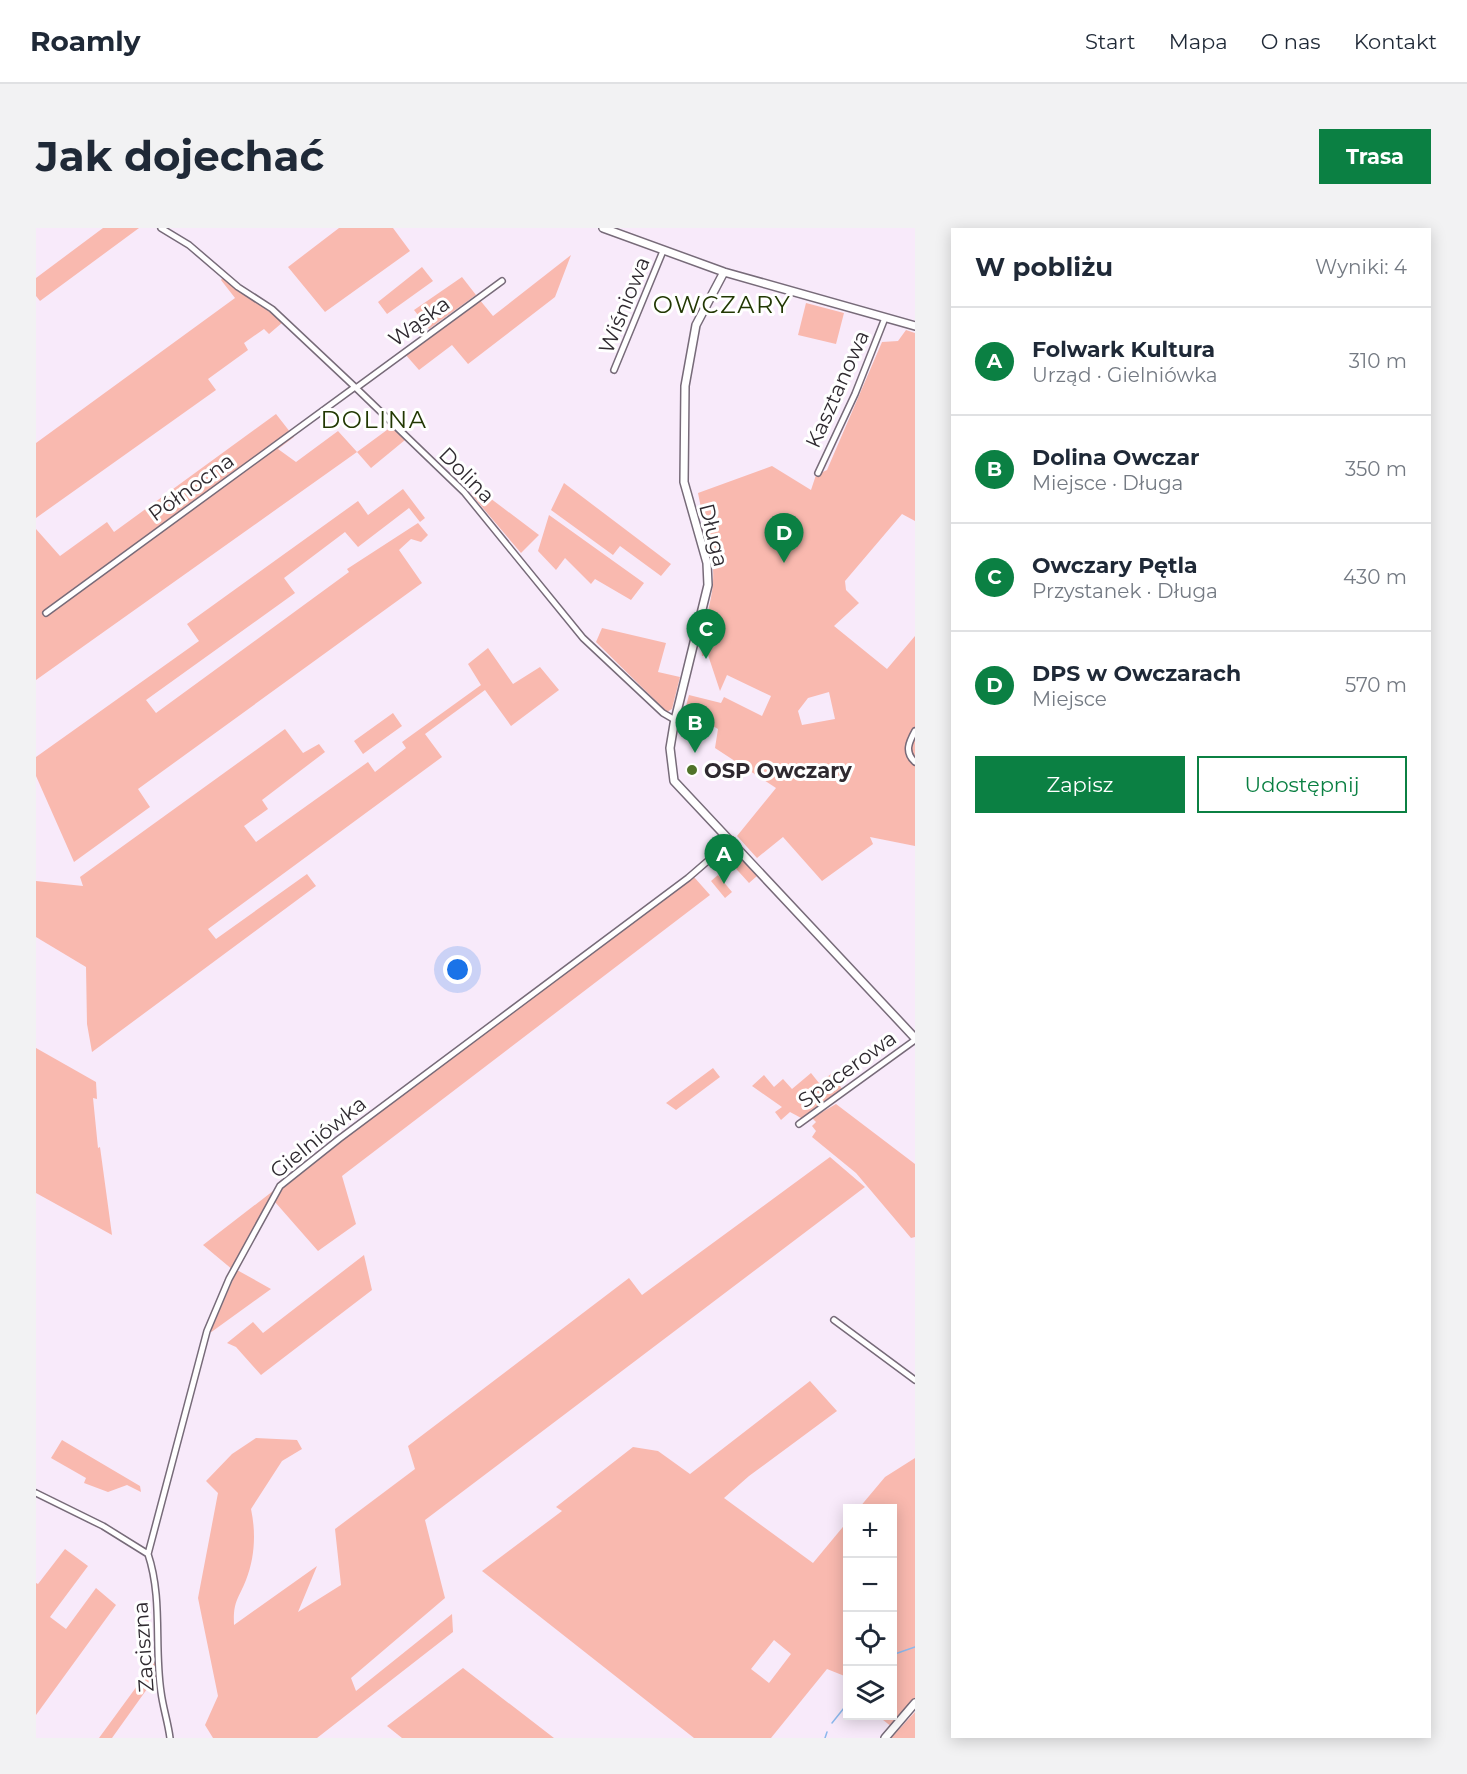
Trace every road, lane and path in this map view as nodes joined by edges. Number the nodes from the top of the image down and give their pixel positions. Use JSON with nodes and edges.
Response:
{"nodes":[{"id":1,"x":161,"y":228,"type":"edge"},
{"id":2,"x":603,"y":228,"type":"edge"},
{"id":3,"x":663,"y":251,"type":"junction"},
{"id":4,"x":724,"y":272,"type":"junction"},
{"id":5,"x":501,"y":281,"type":"dead end"},
{"id":6,"x":885,"y":318,"type":"junction"},
{"id":7,"x":915,"y":326,"type":"edge"},
{"id":8,"x":614,"y":370,"type":"dead end"},
{"id":9,"x":356,"y":388,"type":"junction"},
{"id":10,"x":818,"y":473,"type":"dead end"},
{"id":11,"x":46,"y":613,"type":"dead end"},
{"id":12,"x":675,"y":720,"type":"junction"},
{"id":13,"x":915,"y":731,"type":"edge"},
{"id":14,"x":915,"y":762,"type":"edge"},
{"id":15,"x":732,"y":840,"type":"junction"},
{"id":16,"x":915,"y":1039,"type":"edge"},
{"id":17,"x":799,"y":1124,"type":"dead end"},
{"id":18,"x":834,"y":1320,"type":"dead end"},
{"id":19,"x":915,"y":1380,"type":"edge"},
{"id":20,"x":36,"y":1493,"type":"edge"},
{"id":21,"x":148,"y":1554,"type":"junction"},
{"id":22,"x":915,"y":1703,"type":"edge"},
{"id":23,"x":170,"y":1738,"type":"edge"},
{"id":24,"x":885,"y":1738,"type":"edge"}],
"edges":[{"from":1,"to":9,"type":"street","name":"Dolina"},
{"from":2,"to":3,"type":"street"},
{"from":3,"to":4,"type":"street"},
{"from":3,"to":8,"type":"street","name":"Wiśniowa"},
{"from":4,"to":6,"type":"street"},
{"from":4,"to":12,"type":"street","name":"Długa"},
{"from":5,"to":9,"type":"street","name":"Wąska"},
{"from":6,"to":7,"type":"street"},
{"from":6,"to":10,"type":"street","name":"Kasztanowa"},
{"from":9,"to":11,"type":"street","name":"Północna"},
{"from":9,"to":12,"type":"street","name":"Dolina"},
{"from":12,"to":15,"type":"street","name":"Długa"},
{"from":13,"to":14,"type":"street"},
{"from":15,"to":16,"type":"street","name":"Długa"},
{"from":15,"to":21,"type":"street","name":"Gielniówka"},
{"from":16,"to":17,"type":"street","name":"Spacerowa"},
{"from":18,"to":19,"type":"street"},
{"from":20,"to":21,"type":"street"},
{"from":21,"to":23,"type":"street","name":"Zaciszna"},
{"from":22,"to":24,"type":"street"}]}
